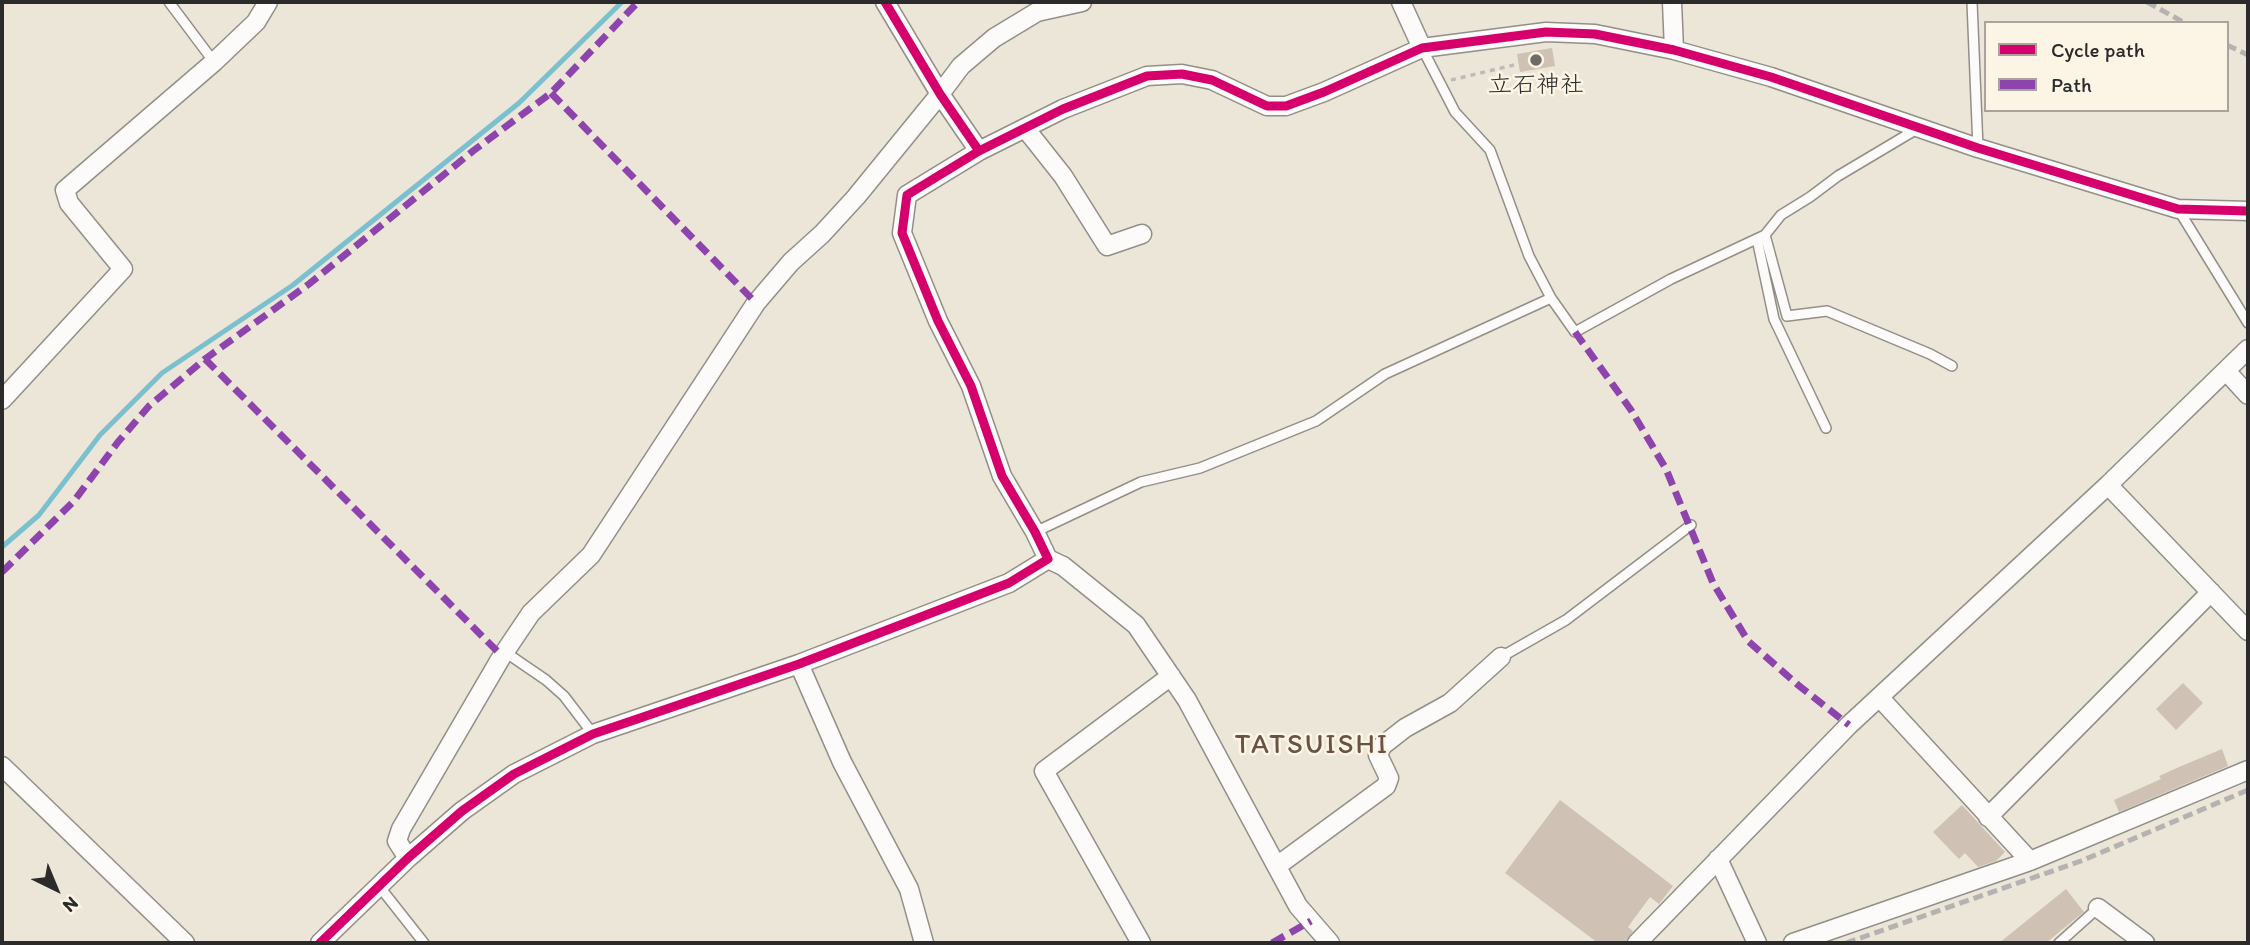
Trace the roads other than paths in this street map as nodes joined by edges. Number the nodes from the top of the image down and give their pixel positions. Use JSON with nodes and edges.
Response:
{"nodes":[{"id":1,"x":169,"y":2,"type":"edge"},
{"id":2,"x":268,"y":2,"type":"edge"},
{"id":3,"x":885,"y":2,"type":"edge"},
{"id":4,"x":1082,"y":2,"type":"edge"},
{"id":5,"x":1401,"y":2,"type":"edge"},
{"id":6,"x":1672,"y":2,"type":"edge"},
{"id":7,"x":1972,"y":2,"type":"edge"},
{"id":8,"x":1422,"y":48,"type":"junction"},
{"id":9,"x":1674,"y":50,"type":"junction"},
{"id":10,"x":214,"y":62,"type":"junction"},
{"id":11,"x":940,"y":94,"type":"junction"},
{"id":12,"x":1025,"y":128,"type":"junction"},
{"id":13,"x":1919,"y":128,"type":"junction"},
{"id":14,"x":1978,"y":148,"type":"junction"},
{"id":15,"x":979,"y":151,"type":"junction"},
{"id":16,"x":2178,"y":209,"type":"junction"},
{"id":17,"x":2248,"y":211,"type":"edge"},
{"id":18,"x":1142,"y":234,"type":"dead end"},
{"id":19,"x":1761,"y":237,"type":"junction"},
{"id":20,"x":1551,"y":298,"type":"junction"},
{"id":21,"x":2248,"y":323,"type":"edge"},
{"id":22,"x":2248,"y":349,"type":"edge"},
{"id":23,"x":1952,"y":366,"type":"dead end"},
{"id":24,"x":2226,"y":371,"type":"junction"},
{"id":25,"x":2248,"y":395,"type":"edge"},
{"id":26,"x":2,"y":400,"type":"edge"},
{"id":27,"x":1826,"y":428,"type":"dead end"},
{"id":28,"x":2108,"y":485,"type":"junction"},
{"id":29,"x":1691,"y":526,"type":"dead end"},
{"id":30,"x":1035,"y":532,"type":"junction"},
{"id":31,"x":1048,"y":559,"type":"junction"},
{"id":32,"x":2211,"y":592,"type":"junction"},
{"id":33,"x":2248,"y":631,"type":"edge"},
{"id":34,"x":505,"y":652,"type":"junction"},
{"id":35,"x":1501,"y":657,"type":"joint"},
{"id":36,"x":799,"y":664,"type":"junction"},
{"id":37,"x":1171,"y":676,"type":"junction"},
{"id":38,"x":1880,"y":698,"type":"junction"},
{"id":39,"x":593,"y":734,"type":"junction"},
{"id":40,"x":2,"y":766,"type":"edge"},
{"id":41,"x":2248,"y":770,"type":"edge"},
{"id":42,"x":1988,"y":817,"type":"junction"},
{"id":43,"x":408,"y":858,"type":"junction"},
{"id":44,"x":1718,"y":859,"type":"junction"},
{"id":45,"x":2029,"y":861,"type":"junction"},
{"id":46,"x":1277,"y":866,"type":"junction"},
{"id":47,"x":379,"y":886,"type":"junction"},
{"id":48,"x":2098,"y":908,"type":"joint"},
{"id":49,"x":185,"y":943,"type":"edge"},
{"id":50,"x":320,"y":943,"type":"edge"},
{"id":51,"x":424,"y":943,"type":"edge"},
{"id":52,"x":924,"y":943,"type":"edge"},
{"id":53,"x":1141,"y":943,"type":"edge"},
{"id":54,"x":1330,"y":943,"type":"edge"},
{"id":55,"x":1637,"y":943,"type":"edge"},
{"id":56,"x":1757,"y":943,"type":"edge"},
{"id":57,"x":1793,"y":943,"type":"edge"},
{"id":58,"x":2059,"y":943,"type":"edge"},
{"id":59,"x":2145,"y":943,"type":"edge"}],
"edges":[{"from":1,"to":10,"type":"lane"},
{"from":2,"to":10,"type":"street"},
{"from":3,"to":11,"type":"street"},
{"from":4,"to":11,"type":"street"},
{"from":5,"to":8,"type":"street"},
{"from":6,"to":9,"type":"street"},
{"from":7,"to":14,"type":"lane"},
{"from":8,"to":9,"type":"street"},
{"from":8,"to":12,"type":"street"},
{"from":8,"to":20,"type":"lane"},
{"from":9,"to":13,"type":"street"},
{"from":10,"to":26,"type":"street"},
{"from":11,"to":15,"type":"street"},
{"from":11,"to":34,"type":"street"},
{"from":12,"to":15,"type":"street"},
{"from":12,"to":18,"type":"street"},
{"from":13,"to":14,"type":"street"},
{"from":13,"to":19,"type":"lane"},
{"from":14,"to":16,"type":"street"},
{"from":15,"to":30,"type":"street"},
{"from":16,"to":17,"type":"street"},
{"from":16,"to":21,"type":"lane"},
{"from":19,"to":20,"type":"lane"},
{"from":19,"to":23,"type":"lane"},
{"from":19,"to":27,"type":"lane"},
{"from":20,"to":30,"type":"lane"},
{"from":22,"to":24,"type":"street"},
{"from":24,"to":25,"type":"street"},
{"from":24,"to":28,"type":"street"},
{"from":28,"to":32,"type":"street"},
{"from":28,"to":38,"type":"street"},
{"from":29,"to":35,"type":"lane"},
{"from":30,"to":31,"type":"street"},
{"from":31,"to":36,"type":"street"},
{"from":31,"to":37,"type":"street"},
{"from":32,"to":33,"type":"street"},
{"from":32,"to":42,"type":"street"},
{"from":34,"to":39,"type":"lane"},
{"from":34,"to":43,"type":"street"},
{"from":35,"to":46,"type":"street"},
{"from":36,"to":39,"type":"street"},
{"from":36,"to":52,"type":"street"},
{"from":37,"to":46,"type":"street"},
{"from":37,"to":53,"type":"street"},
{"from":38,"to":42,"type":"street"},
{"from":38,"to":44,"type":"street"},
{"from":39,"to":43,"type":"street"},
{"from":40,"to":49,"type":"street"},
{"from":41,"to":45,"type":"street"},
{"from":42,"to":45,"type":"street"},
{"from":43,"to":47,"type":"street"},
{"from":44,"to":55,"type":"street"},
{"from":44,"to":56,"type":"street"},
{"from":45,"to":57,"type":"street"},
{"from":46,"to":54,"type":"street"},
{"from":47,"to":50,"type":"street"},
{"from":47,"to":51,"type":"lane"},
{"from":48,"to":58,"type":"lane"},
{"from":48,"to":59,"type":"street"}]}
